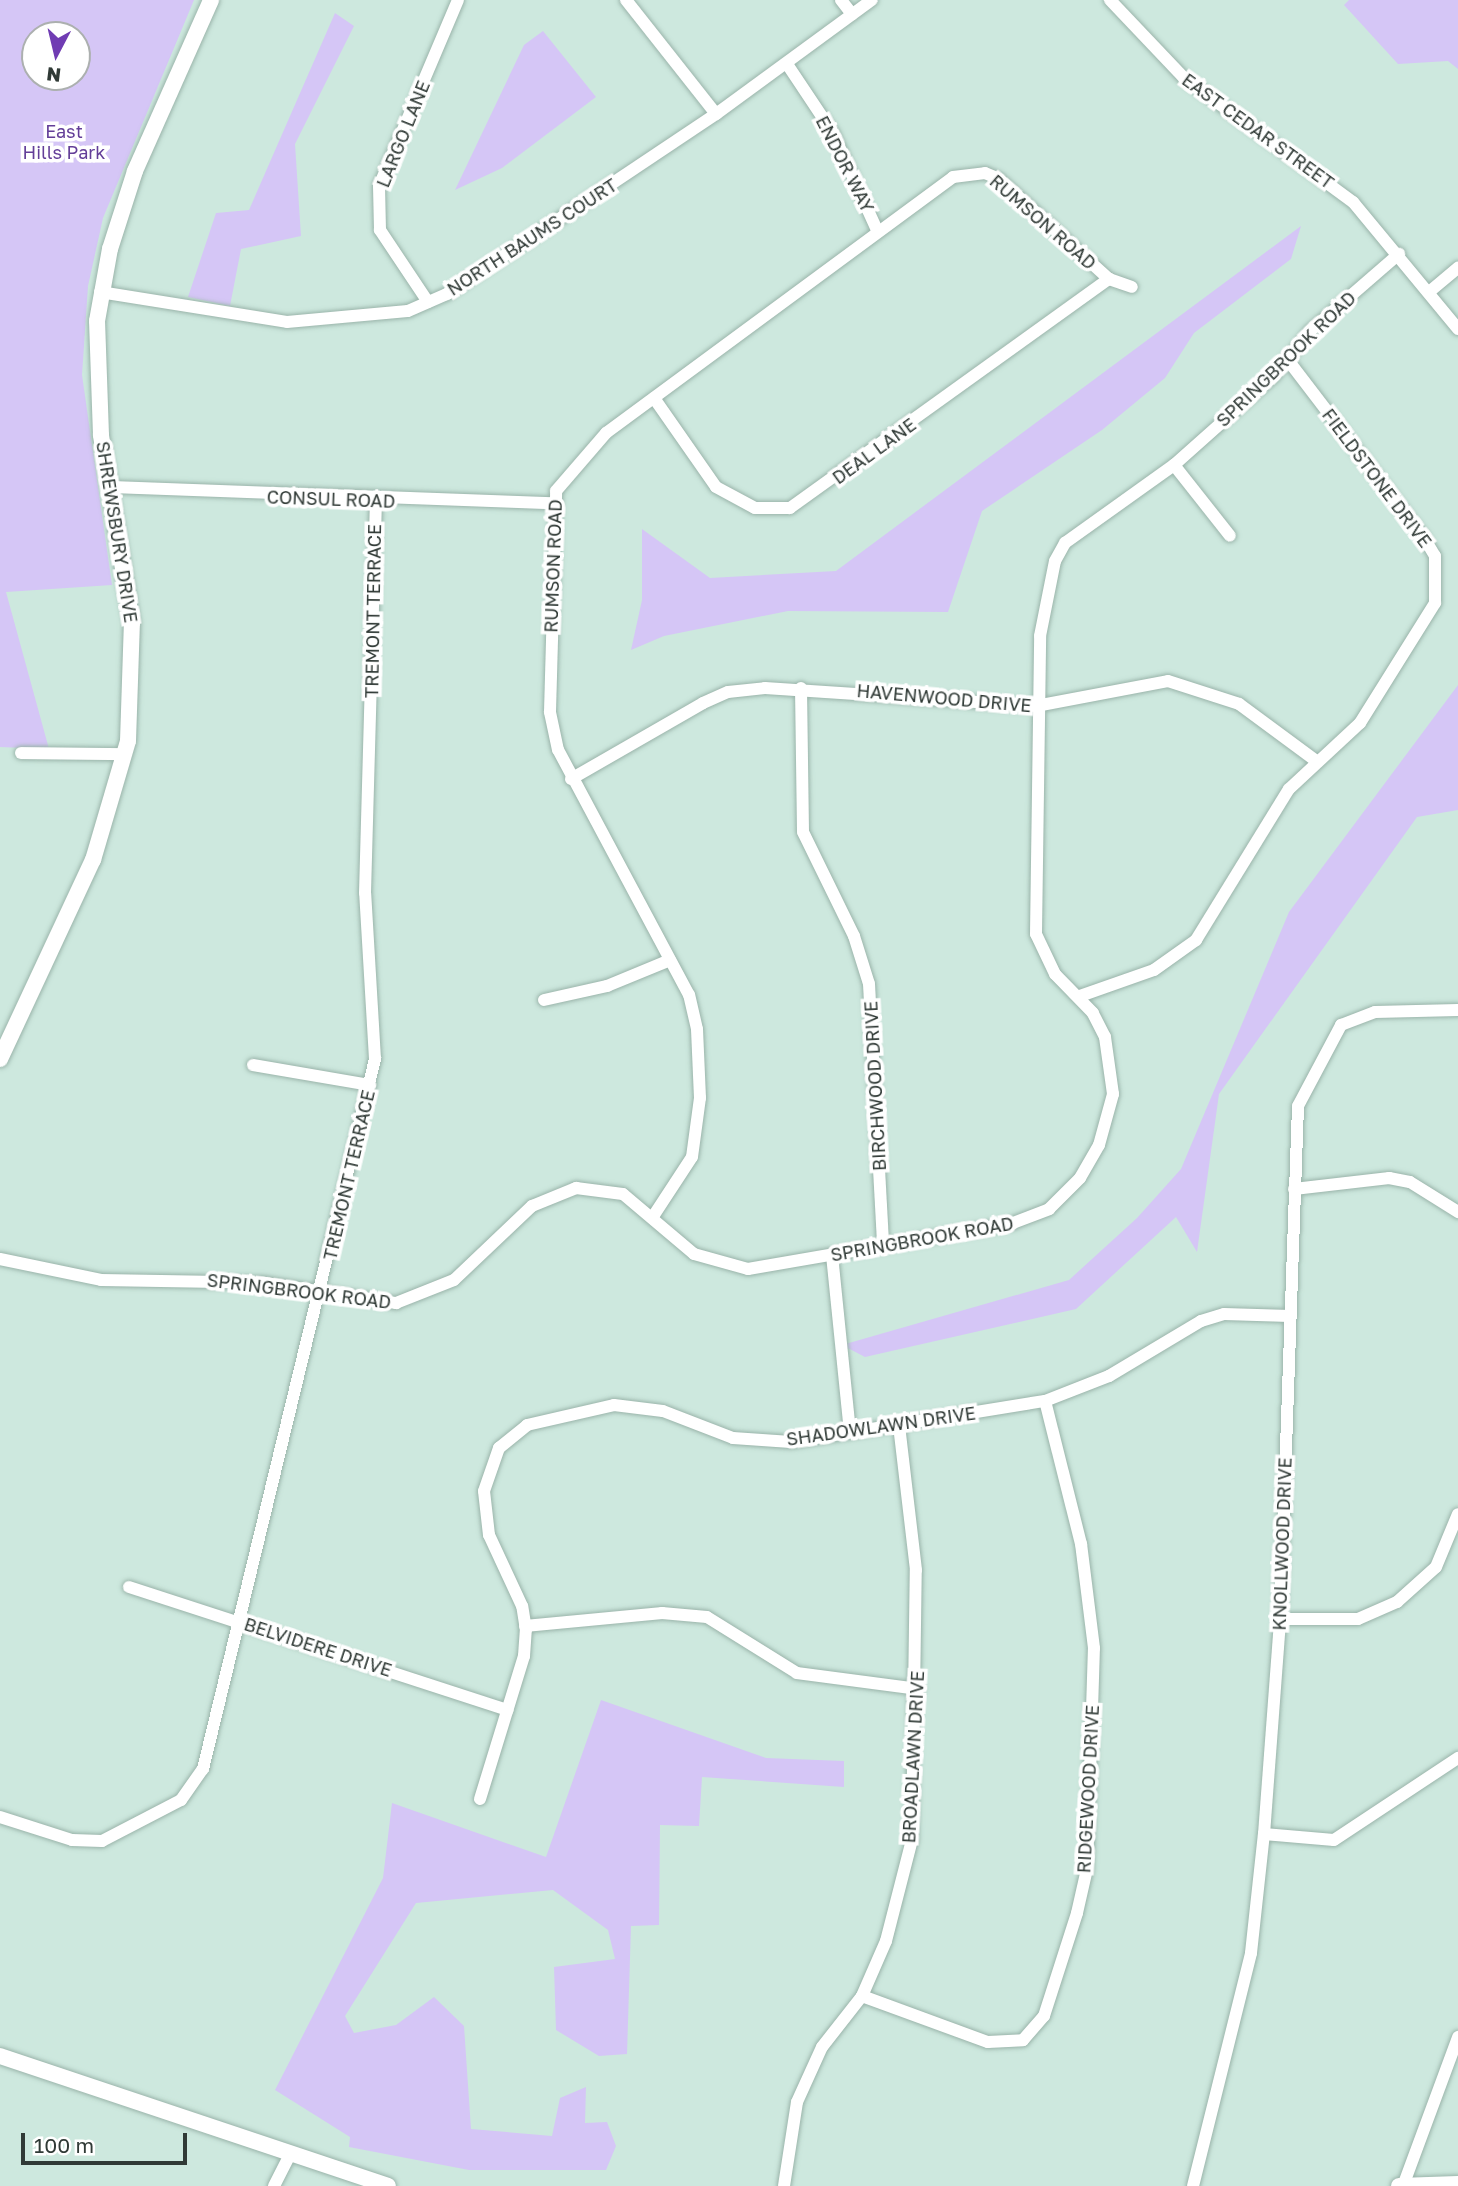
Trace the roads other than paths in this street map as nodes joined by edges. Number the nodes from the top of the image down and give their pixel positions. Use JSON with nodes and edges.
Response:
{"nodes":[{"id":1,"x":211,"y":0,"type":"edge"},
{"id":2,"x":458,"y":0,"type":"edge"},
{"id":3,"x":626,"y":0,"type":"edge"},
{"id":4,"x":841,"y":0,"type":"edge"},
{"id":5,"x":872,"y":0,"type":"edge"},
{"id":6,"x":1110,"y":0,"type":"edge"},
{"id":7,"x":852,"y":14,"type":"junction"},
{"id":8,"x":787,"y":64,"type":"junction"},
{"id":9,"x":716,"y":114,"type":"junction"},
{"id":10,"x":877,"y":230,"type":"junction"},
{"id":11,"x":1399,"y":254,"type":"junction"},
{"id":12,"x":1458,"y":268,"type":"edge"},
{"id":13,"x":1109,"y":279,"type":"junction"},
{"id":14,"x":1132,"y":287,"type":"dead end"},
{"id":15,"x":100,"y":292,"type":"junction"},
{"id":16,"x":1429,"y":292,"type":"junction"},
{"id":17,"x":428,"y":302,"type":"junction"},
{"id":18,"x":1458,"y":329,"type":"edge"},
{"id":19,"x":1287,"y":359,"type":"junction"},
{"id":20,"x":654,"y":398,"type":"junction"},
{"id":21,"x":1174,"y":465,"type":"junction"},
{"id":22,"x":110,"y":487,"type":"junction"},
{"id":23,"x":376,"y":500,"type":"junction"},
{"id":24,"x":553,"y":503,"type":"junction"},
{"id":25,"x":1230,"y":536,"type":"dead end"},
{"id":26,"x":801,"y":688,"type":"junction"},
{"id":27,"x":1039,"y":706,"type":"junction"},
{"id":28,"x":21,"y":753,"type":"dead end"},
{"id":29,"x":125,"y":754,"type":"junction"},
{"id":30,"x":1315,"y":760,"type":"junction"},
{"id":31,"x":571,"y":779,"type":"junction"},
{"id":32,"x":670,"y":960,"type":"junction"},
{"id":33,"x":1080,"y":996,"type":"junction"},
{"id":34,"x":544,"y":1000,"type":"dead end"},
{"id":35,"x":1458,"y":1010,"type":"edge"},
{"id":36,"x":0,"y":1059,"type":"edge"},
{"id":37,"x":253,"y":1065,"type":"dead end"},
{"id":38,"x":370,"y":1085,"type":"junction"},
{"id":39,"x":1294,"y":1189,"type":"junction"},
{"id":40,"x":1458,"y":1212,"type":"edge"},
{"id":41,"x":654,"y":1215,"type":"junction"},
{"id":42,"x":883,"y":1246,"type":"junction"},
{"id":43,"x":832,"y":1255,"type":"junction"},
{"id":44,"x":0,"y":1259,"type":"edge"},
{"id":45,"x":322,"y":1290,"type":"junction"},
{"id":46,"x":1290,"y":1316,"type":"junction"},
{"id":47,"x":1045,"y":1401,"type":"junction"},
{"id":48,"x":899,"y":1426,"type":"junction"},
{"id":49,"x":850,"y":1432,"type":"junction"},
{"id":50,"x":1458,"y":1514,"type":"edge"},
{"id":51,"x":129,"y":1587,"type":"dead end"},
{"id":52,"x":1280,"y":1619,"type":"junction"},
{"id":53,"x":242,"y":1621,"type":"junction"},
{"id":54,"x":525,"y":1626,"type":"junction"},
{"id":55,"x":918,"y":1689,"type":"junction"},
{"id":56,"x":507,"y":1710,"type":"junction"},
{"id":57,"x":1458,"y":1758,"type":"edge"},
{"id":58,"x":480,"y":1799,"type":"dead end"},
{"id":59,"x":0,"y":1816,"type":"edge"},
{"id":60,"x":1264,"y":1834,"type":"junction"},
{"id":61,"x":862,"y":1996,"type":"junction"},
{"id":62,"x":1458,"y":2037,"type":"edge"},
{"id":63,"x":0,"y":2056,"type":"edge"},
{"id":64,"x":290,"y":2155,"type":"junction"},
{"id":65,"x":1458,"y":2185,"type":"edge"},
{"id":66,"x":274,"y":2186,"type":"edge"},
{"id":67,"x":388,"y":2186,"type":"edge"},
{"id":68,"x":784,"y":2186,"type":"edge"},
{"id":69,"x":1194,"y":2186,"type":"edge"},
{"id":70,"x":1401,"y":2186,"type":"edge"}],
"edges":[{"from":1,"to":15,"type":"main road","name":"SHREWSBURY DRIVE"},
{"from":2,"to":17,"type":"street","name":"LARGO LANE"},
{"from":3,"to":9,"type":"street"},
{"from":4,"to":7,"type":"street"},
{"from":5,"to":7,"type":"street","name":"NORTH BAUMS COURT"},
{"from":6,"to":11,"type":"street","name":"EAST CEDAR STREET"},
{"from":7,"to":8,"type":"street","name":"NORTH BAUMS COURT"},
{"from":8,"to":9,"type":"street","name":"NORTH BAUMS COURT"},
{"from":8,"to":10,"type":"street","name":"ENDOR WAY"},
{"from":9,"to":17,"type":"street","name":"NORTH BAUMS COURT"},
{"from":10,"to":13,"type":"street","name":"RUMSON ROAD"},
{"from":10,"to":20,"type":"street","name":"RUMSON ROAD"},
{"from":11,"to":16,"type":"street","name":"EAST CEDAR STREET"},
{"from":11,"to":19,"type":"street","name":"SPRINGBROOK ROAD"},
{"from":12,"to":16,"type":"street"},
{"from":13,"to":14,"type":"street"},
{"from":13,"to":20,"type":"street","name":"DEAL LANE"},
{"from":15,"to":17,"type":"street","name":"NORTH BAUMS COURT"},
{"from":15,"to":22,"type":"main road","name":"SHREWSBURY DRIVE"},
{"from":16,"to":18,"type":"street","name":"EAST CEDAR STREET"},
{"from":19,"to":21,"type":"street","name":"SPRINGBROOK ROAD"},
{"from":19,"to":30,"type":"street","name":"FIELDSTONE DRIVE"},
{"from":20,"to":24,"type":"street","name":"RUMSON ROAD"},
{"from":21,"to":25,"type":"street"},
{"from":21,"to":27,"type":"street","name":"SPRINGBROOK ROAD"},
{"from":22,"to":23,"type":"street","name":"CONSUL ROAD"},
{"from":22,"to":29,"type":"main road","name":"SHREWSBURY DRIVE"},
{"from":23,"to":24,"type":"street","name":"CONSUL ROAD"},
{"from":23,"to":38,"type":"street","name":"TREMONT TERRACE"},
{"from":24,"to":31,"type":"street","name":"RUMSON ROAD"},
{"from":26,"to":27,"type":"street","name":"HAVENWOOD DRIVE"},
{"from":26,"to":31,"type":"street","name":"HAVENWOOD DRIVE"},
{"from":26,"to":42,"type":"street","name":"BIRCHWOOD DRIVE"},
{"from":27,"to":30,"type":"street","name":"HAVENWOOD DRIVE"},
{"from":27,"to":33,"type":"street","name":"SPRINGBROOK ROAD"},
{"from":28,"to":29,"type":"street"},
{"from":29,"to":36,"type":"main road","name":"SHREWSBURY DRIVE"},
{"from":30,"to":33,"type":"street","name":"FIELDSTONE DRIVE"},
{"from":31,"to":32,"type":"street","name":"RUMSON ROAD"},
{"from":32,"to":34,"type":"street"},
{"from":32,"to":41,"type":"street","name":"RUMSON ROAD"},
{"from":33,"to":42,"type":"street","name":"SPRINGBROOK ROAD"},
{"from":35,"to":39,"type":"street","name":"KNOLLWOOD DRIVE"},
{"from":37,"to":38,"type":"street"},
{"from":38,"to":45,"type":"street","name":"TREMONT TERRACE"},
{"from":39,"to":40,"type":"street"},
{"from":39,"to":46,"type":"street","name":"KNOLLWOOD DRIVE"},
{"from":41,"to":43,"type":"street","name":"SPRINGBROOK ROAD"},
{"from":41,"to":45,"type":"street","name":"SPRINGBROOK ROAD"},
{"from":42,"to":43,"type":"street","name":"SPRINGBROOK ROAD"},
{"from":43,"to":49,"type":"street"},
{"from":44,"to":45,"type":"street","name":"SPRINGBROOK ROAD"},
{"from":45,"to":53,"type":"street","name":"TREMONT TERRACE"},
{"from":46,"to":47,"type":"street","name":"SHADOWLAWN DRIVE"},
{"from":46,"to":52,"type":"street","name":"KNOLLWOOD DRIVE"},
{"from":47,"to":48,"type":"street","name":"SHADOWLAWN DRIVE"},
{"from":47,"to":61,"type":"street","name":"RIDGEWOOD DRIVE"},
{"from":48,"to":49,"type":"street","name":"SHADOWLAWN DRIVE"},
{"from":48,"to":55,"type":"street","name":"BROADLAWN DRIVE"},
{"from":49,"to":54,"type":"street","name":"SHADOWLAWN DRIVE"},
{"from":50,"to":52,"type":"street"},
{"from":51,"to":53,"type":"street","name":"BELVIDERE DRIVE"},
{"from":52,"to":60,"type":"street","name":"KNOLLWOOD DRIVE"},
{"from":53,"to":56,"type":"street","name":"BELVIDERE DRIVE"},
{"from":53,"to":59,"type":"street","name":"TREMONT TERRACE"},
{"from":54,"to":55,"type":"street"},
{"from":54,"to":56,"type":"street","name":"SHADOWLAWN DRIVE"},
{"from":55,"to":61,"type":"street","name":"BROADLAWN DRIVE"},
{"from":56,"to":58,"type":"street","name":"SHADOWLAWN DRIVE"},
{"from":57,"to":60,"type":"street"},
{"from":60,"to":69,"type":"street","name":"KNOLLWOOD DRIVE"},
{"from":61,"to":68,"type":"street","name":"BROADLAWN DRIVE"},
{"from":62,"to":70,"type":"street"},
{"from":63,"to":64,"type":"main road"},
{"from":64,"to":66,"type":"street"},
{"from":64,"to":67,"type":"main road"},
{"from":65,"to":70,"type":"main road"}]}
